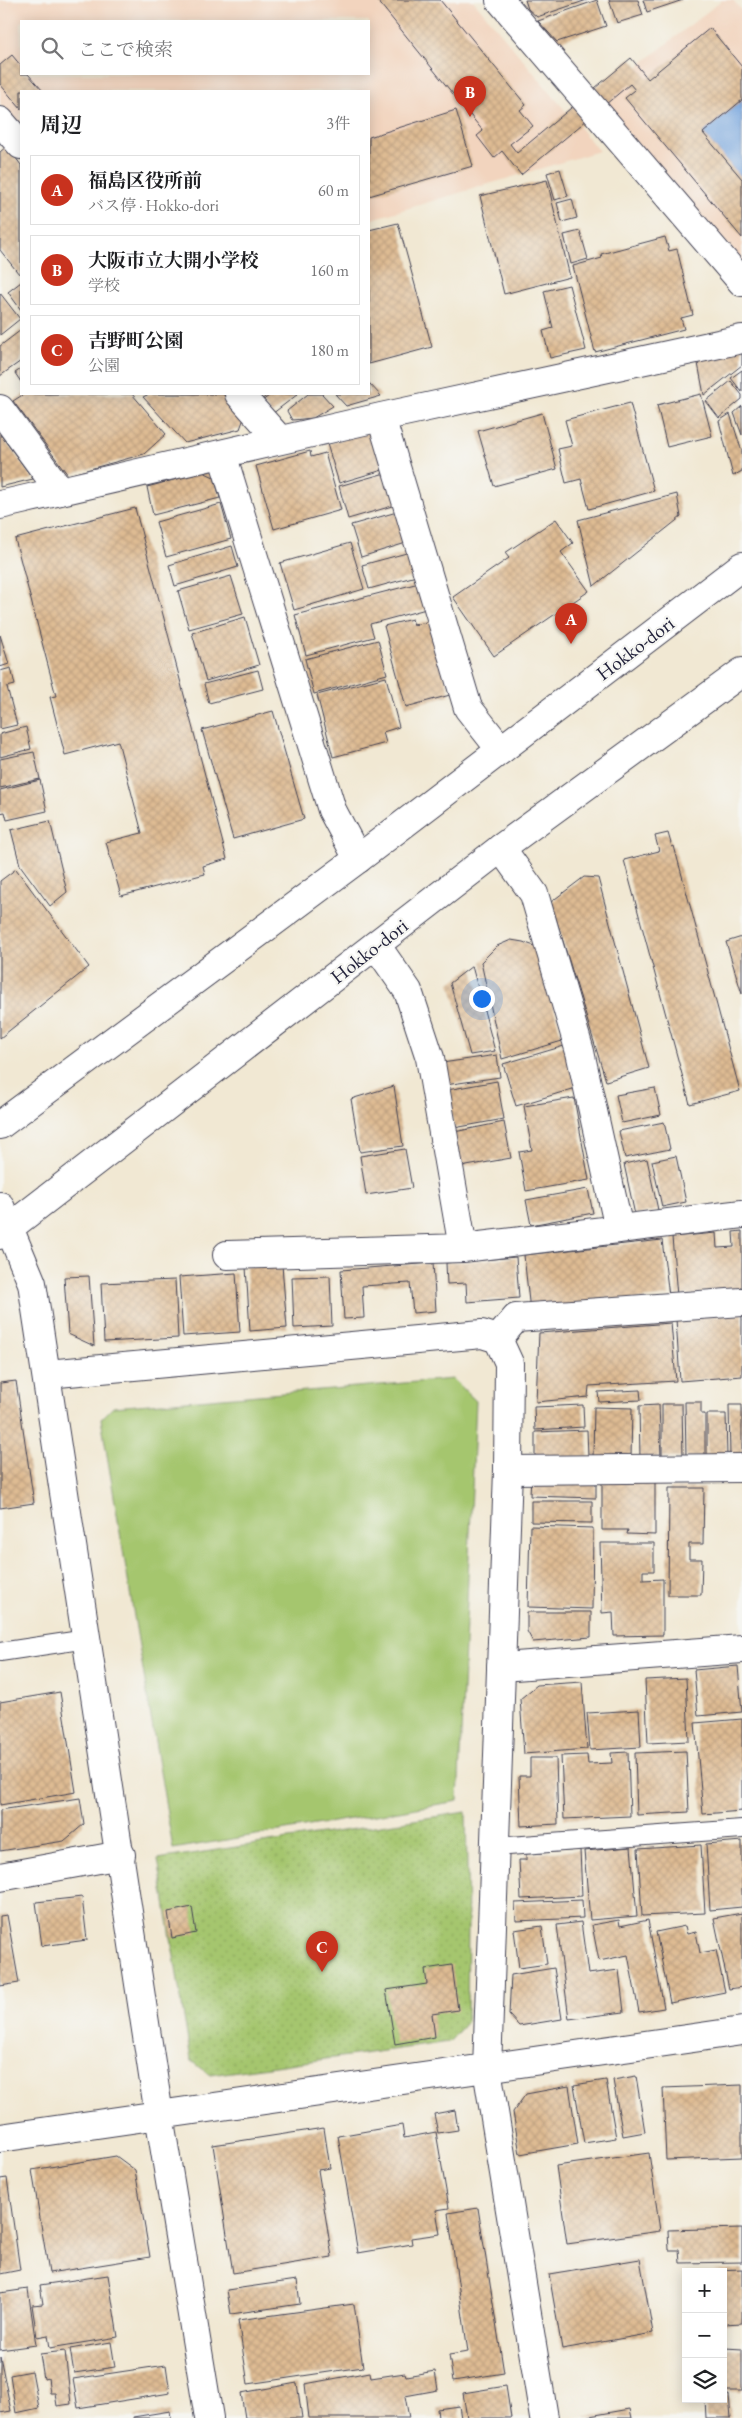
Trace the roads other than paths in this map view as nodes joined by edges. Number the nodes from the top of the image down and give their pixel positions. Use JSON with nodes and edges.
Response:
{"nodes":[{"id":1,"x":500,"y":0,"type":"edge"},
{"id":2,"x":0,"y":121,"type":"edge"},
{"id":3,"x":20,"y":144,"type":"edge"},
{"id":4,"x":742,"y":282,"type":"edge"},
{"id":5,"x":742,"y":339,"type":"edge"},
{"id":6,"x":240,"y":395,"type":"edge"},
{"id":7,"x":0,"y":409,"type":"edge"},
{"id":8,"x":381,"y":417,"type":"junction"},
{"id":9,"x":280,"y":440,"type":"junction"},
{"id":10,"x":222,"y":454,"type":"junction"},
{"id":11,"x":60,"y":491,"type":"junction"},
{"id":12,"x":0,"y":505,"type":"edge"},
{"id":13,"x":742,"y":566,"type":"edge"},
{"id":14,"x":742,"y":672,"type":"edge"},
{"id":15,"x":501,"y":750,"type":"junction"},
{"id":16,"x":501,"y":848,"type":"junction"},
{"id":17,"x":358,"y":860,"type":"junction"},
{"id":18,"x":376,"y":946,"type":"junction"},
{"id":19,"x":0,"y":1126,"type":"edge"},
{"id":20,"x":742,"y":1214,"type":"edge"},
{"id":21,"x":4,"y":1223,"type":"edge"},
{"id":22,"x":619,"y":1229,"type":"junction"},
{"id":23,"x":463,"y":1248,"type":"junction"},
{"id":24,"x":227,"y":1255,"type":"dead end"},
{"id":25,"x":742,"y":1302,"type":"edge"},
{"id":26,"x":498,"y":1339,"type":"junction"},
{"id":27,"x":47,"y":1374,"type":"junction"},
{"id":28,"x":742,"y":1468,"type":"edge"},
{"id":29,"x":508,"y":1470,"type":"junction"},
{"id":30,"x":87,"y":1638,"type":"junction"},
{"id":31,"x":742,"y":1649,"type":"edge"},
{"id":32,"x":0,"y":1652,"type":"edge"},
{"id":33,"x":501,"y":1667,"type":"junction"},
{"id":34,"x":742,"y":1829,"type":"edge"},
{"id":35,"x":494,"y":1847,"type":"junction"},
{"id":36,"x":121,"y":1855,"type":"junction"},
{"id":37,"x":0,"y":1877,"type":"edge"},
{"id":38,"x":742,"y":2032,"type":"edge"},
{"id":39,"x":487,"y":2069,"type":"junction"},
{"id":40,"x":159,"y":2115,"type":"junction"},
{"id":41,"x":0,"y":2138,"type":"edge"},
{"id":42,"x":209,"y":2418,"type":"edge"},
{"id":43,"x":544,"y":2418,"type":"edge"}],
"edges":[{"from":1,"to":4,"type":"street"},
{"from":2,"to":3,"type":"street"},
{"from":5,"to":8,"type":"street"},
{"from":6,"to":9,"type":"street"},
{"from":7,"to":11,"type":"street"},
{"from":8,"to":9,"type":"street"},
{"from":8,"to":15,"type":"street"},
{"from":9,"to":10,"type":"street"},
{"from":10,"to":11,"type":"street"},
{"from":10,"to":17,"type":"street"},
{"from":11,"to":12,"type":"street"},
{"from":13,"to":15,"type":"street","name":"Hokko-dori"},
{"from":14,"to":16,"type":"street","name":"Hokko-dori"},
{"from":15,"to":17,"type":"street","name":"Hokko-dori"},
{"from":16,"to":18,"type":"street","name":"Hokko-dori"},
{"from":16,"to":22,"type":"street"},
{"from":17,"to":19,"type":"street","name":"Hokko-dori"},
{"from":18,"to":21,"type":"street","name":"Hokko-dori"},
{"from":18,"to":23,"type":"street"},
{"from":20,"to":22,"type":"street"},
{"from":21,"to":27,"type":"street"},
{"from":22,"to":23,"type":"street"},
{"from":23,"to":24,"type":"street"},
{"from":25,"to":26,"type":"street"},
{"from":26,"to":27,"type":"street"},
{"from":26,"to":29,"type":"street"},
{"from":27,"to":30,"type":"street"},
{"from":28,"to":29,"type":"street"},
{"from":29,"to":33,"type":"street"},
{"from":30,"to":32,"type":"lane"},
{"from":30,"to":36,"type":"street"},
{"from":31,"to":33,"type":"street"},
{"from":33,"to":35,"type":"street"},
{"from":34,"to":35,"type":"lane"},
{"from":35,"to":39,"type":"street"},
{"from":36,"to":37,"type":"street"},
{"from":36,"to":40,"type":"street"},
{"from":38,"to":39,"type":"street"},
{"from":39,"to":40,"type":"street"},
{"from":39,"to":43,"type":"street"},
{"from":40,"to":41,"type":"street"},
{"from":40,"to":42,"type":"street"}]}
